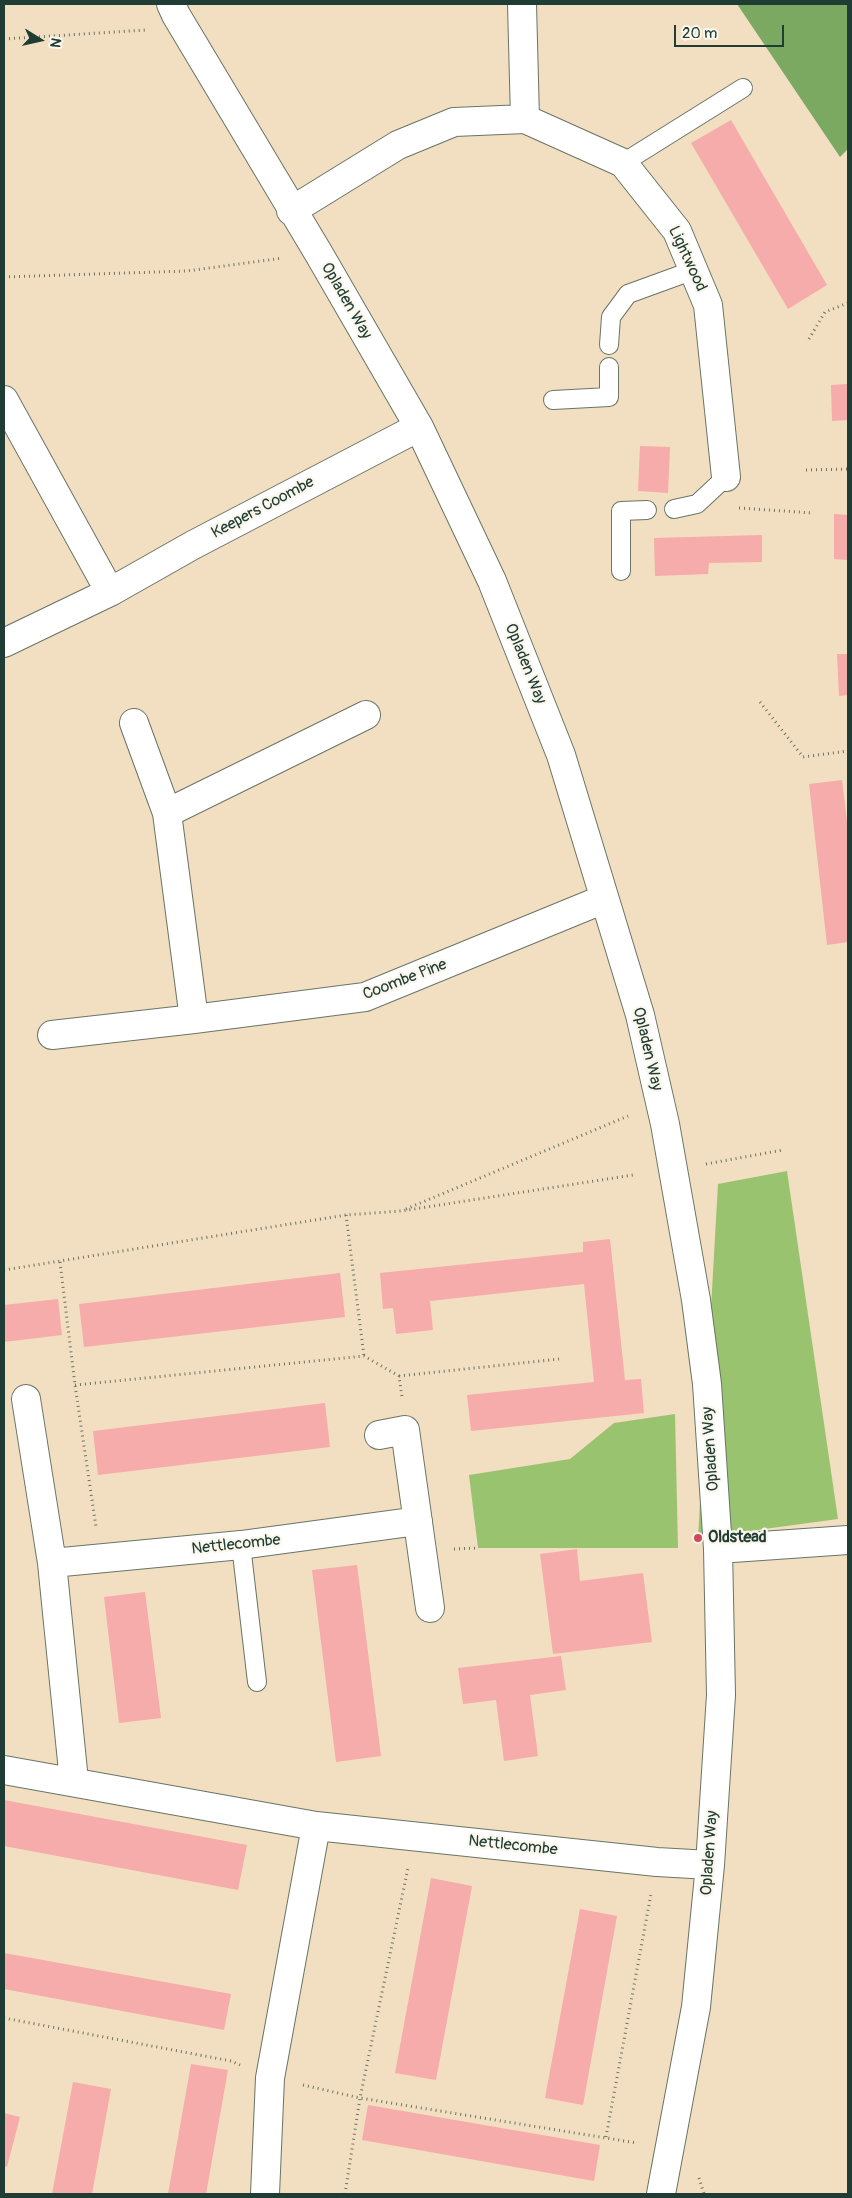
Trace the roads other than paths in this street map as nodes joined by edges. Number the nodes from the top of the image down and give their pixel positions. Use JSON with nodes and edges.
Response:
{"nodes":[{"id":1,"x":171,"y":4,"type":"edge"},
{"id":2,"x":522,"y":4,"type":"edge"},
{"id":3,"x":743,"y":88,"type":"dead end"},
{"id":4,"x":525,"y":119,"type":"junction"},
{"id":5,"x":623,"y":163,"type":"junction"},
{"id":6,"x":292,"y":211,"type":"junction"},
{"id":7,"x":694,"y":270,"type":"junction"},
{"id":8,"x":609,"y":345,"type":"dead end"},
{"id":9,"x":608,"y":367,"type":"dead end"},
{"id":10,"x":4,"y":400,"type":"edge"},
{"id":11,"x":553,"y":400,"type":"dead end"},
{"id":12,"x":418,"y":427,"type":"junction"},
{"id":13,"x":726,"y":477,"type":"joint"},
{"id":14,"x":674,"y":509,"type":"dead end"},
{"id":15,"x":647,"y":510,"type":"dead end"},
{"id":16,"x":620,"y":571,"type":"dead end"},
{"id":17,"x":110,"y":592,"type":"junction"},
{"id":18,"x":4,"y":643,"type":"edge"},
{"id":19,"x":366,"y":715,"type":"dead end"},
{"id":20,"x":134,"y":724,"type":"dead end"},
{"id":21,"x":167,"y":812,"type":"junction"},
{"id":22,"x":604,"y":899,"type":"junction"},
{"id":23,"x":194,"y":1019,"type":"junction"},
{"id":24,"x":52,"y":1035,"type":"dead end"},
{"id":25,"x":26,"y":1399,"type":"dead end"},
{"id":26,"x":379,"y":1435,"type":"dead end"},
{"id":27,"x":418,"y":1521,"type":"junction"},
{"id":28,"x":848,"y":1540,"type":"edge"},
{"id":29,"x":241,"y":1545,"type":"junction"},
{"id":30,"x":718,"y":1549,"type":"junction"},
{"id":31,"x":52,"y":1563,"type":"junction"},
{"id":32,"x":430,"y":1608,"type":"dead end"},
{"id":33,"x":257,"y":1682,"type":"dead end"},
{"id":34,"x":4,"y":1770,"type":"edge"},
{"id":35,"x":74,"y":1781,"type":"junction"},
{"id":36,"x":316,"y":1826,"type":"junction"},
{"id":37,"x":710,"y":1865,"type":"junction"},
{"id":38,"x":265,"y":2194,"type":"edge"},
{"id":39,"x":661,"y":2194,"type":"edge"}],
"edges":[{"from":1,"to":6,"type":"street","name":"Opladen Way"},
{"from":2,"to":4,"type":"street"},
{"from":3,"to":5,"type":"lane"},
{"from":4,"to":5,"type":"street","name":"Lightwood"},
{"from":4,"to":6,"type":"street","name":"Lightwood"},
{"from":5,"to":7,"type":"street","name":"Lightwood"},
{"from":6,"to":12,"type":"street","name":"Opladen Way"},
{"from":7,"to":8,"type":"lane"},
{"from":7,"to":13,"type":"street","name":"Lightwood"},
{"from":9,"to":11,"type":"lane"},
{"from":10,"to":17,"type":"street"},
{"from":12,"to":17,"type":"street","name":"Keepers Coombe"},
{"from":12,"to":22,"type":"street","name":"Opladen Way"},
{"from":13,"to":14,"type":"lane"},
{"from":15,"to":16,"type":"lane"},
{"from":17,"to":18,"type":"street","name":"Keepers Coombe"},
{"from":19,"to":21,"type":"street"},
{"from":20,"to":21,"type":"street"},
{"from":21,"to":23,"type":"street"},
{"from":22,"to":23,"type":"street","name":"Coombe Pine"},
{"from":22,"to":30,"type":"street","name":"Opladen Way"},
{"from":23,"to":24,"type":"street","name":"Coombe Pine"},
{"from":25,"to":31,"type":"street"},
{"from":26,"to":27,"type":"street"},
{"from":27,"to":29,"type":"street","name":"Nettlecombe"},
{"from":27,"to":32,"type":"street"},
{"from":28,"to":30,"type":"street"},
{"from":29,"to":31,"type":"street","name":"Nettlecombe"},
{"from":29,"to":33,"type":"lane"},
{"from":30,"to":37,"type":"street","name":"Opladen Way"},
{"from":31,"to":35,"type":"street"},
{"from":34,"to":35,"type":"street","name":"Nettlecombe"},
{"from":35,"to":36,"type":"street","name":"Nettlecombe"},
{"from":36,"to":37,"type":"street","name":"Nettlecombe"},
{"from":36,"to":38,"type":"street"},
{"from":37,"to":39,"type":"street","name":"Opladen Way"}]}
